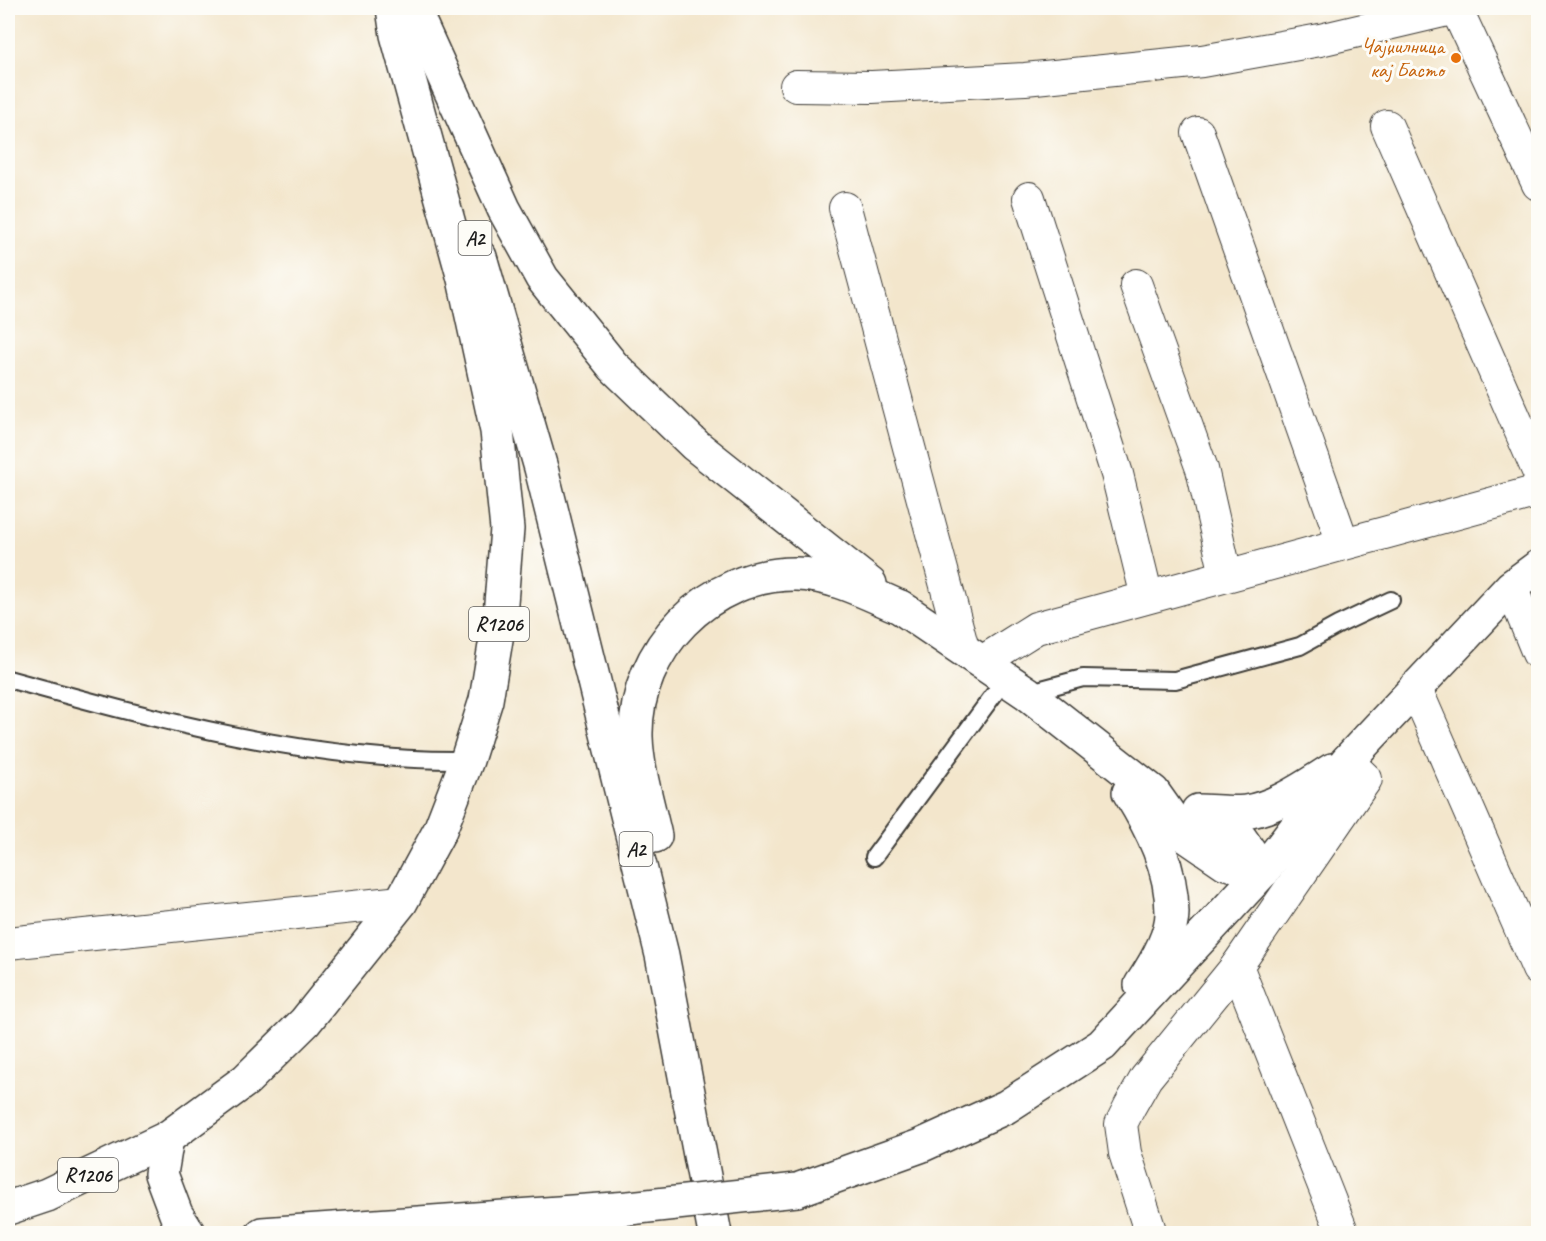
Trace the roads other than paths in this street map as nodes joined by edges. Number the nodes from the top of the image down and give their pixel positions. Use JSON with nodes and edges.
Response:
{"nodes":[{"id":1,"x":393,"y":8,"type":"edge"},
{"id":2,"x":411,"y":8,"type":"edge"},
{"id":3,"x":1456,"y":8,"type":"edge"},
{"id":4,"x":796,"y":86,"type":"dead end"},
{"id":5,"x":1387,"y":126,"type":"dead end"},
{"id":6,"x":1198,"y":133,"type":"dead end"},
{"id":7,"x":1539,"y":184,"type":"edge"},
{"id":8,"x":1029,"y":198,"type":"dead end"},
{"id":9,"x":845,"y":208,"type":"dead end"},
{"id":10,"x":1136,"y":285,"type":"dead end"},
{"id":11,"x":1539,"y":471,"type":"edge"},
{"id":12,"x":1539,"y":491,"type":"edge"},
{"id":13,"x":1343,"y":543,"type":"junction"},
{"id":14,"x":1539,"y":567,"type":"edge"},
{"id":15,"x":1226,"y":575,"type":"junction"},
{"id":16,"x":1511,"y":586,"type":"junction"},
{"id":17,"x":1147,"y":597,"type":"junction"},
{"id":18,"x":1391,"y":600,"type":"dead end"},
{"id":19,"x":900,"y":607,"type":"junction"},
{"id":20,"x":1539,"y":653,"type":"edge"},
{"id":21,"x":995,"y":671,"type":"junction"},
{"id":22,"x":8,"y":679,"type":"edge"},
{"id":23,"x":1415,"y":687,"type":"junction"},
{"id":24,"x":467,"y":760,"type":"junction"},
{"id":25,"x":1347,"y":761,"type":"junction"},
{"id":26,"x":1153,"y":792,"type":"junction"},
{"id":27,"x":1198,"y":811,"type":"junction"},
{"id":28,"x":874,"y":857,"type":"dead end"},
{"id":29,"x":1263,"y":871,"type":"junction"},
{"id":30,"x":401,"y":902,"type":"junction"},
{"id":31,"x":8,"y":944,"type":"edge"},
{"id":32,"x":1237,"y":966,"type":"junction"},
{"id":33,"x":1539,"y":969,"type":"edge"},
{"id":34,"x":1102,"y":1045,"type":"junction"},
{"id":35,"x":167,"y":1137,"type":"junction"},
{"id":36,"x":8,"y":1208,"type":"edge"},
{"id":37,"x":189,"y":1233,"type":"edge"},
{"id":38,"x":262,"y":1233,"type":"edge"},
{"id":39,"x":717,"y":1233,"type":"edge"},
{"id":40,"x":1151,"y":1233,"type":"edge"},
{"id":41,"x":1343,"y":1233,"type":"edge"}],
"edges":[{"from":1,"to":24,"type":"main road","number":"R1206"},
{"from":2,"to":19,"type":"main road"},
{"from":2,"to":39,"type":"main road","number":"A2"},
{"from":3,"to":4,"type":"street"},
{"from":3,"to":7,"type":"street"},
{"from":5,"to":11,"type":"street"},
{"from":6,"to":13,"type":"street"},
{"from":8,"to":17,"type":"street"},
{"from":9,"to":21,"type":"street"},
{"from":10,"to":15,"type":"street"},
{"from":12,"to":13,"type":"street"},
{"from":13,"to":15,"type":"street"},
{"from":14,"to":16,"type":"main road"},
{"from":15,"to":17,"type":"street"},
{"from":16,"to":20,"type":"street"},
{"from":16,"to":23,"type":"main road"},
{"from":17,"to":21,"type":"street"},
{"from":18,"to":21,"type":"lane"},
{"from":19,"to":21,"type":"main road"},
{"from":19,"to":39,"type":"main road"},
{"from":21,"to":26,"type":"main road"},
{"from":21,"to":28,"type":"lane"},
{"from":21,"to":34,"type":"main road"},
{"from":22,"to":24,"type":"lane"},
{"from":23,"to":25,"type":"main road"},
{"from":23,"to":33,"type":"street"},
{"from":24,"to":30,"type":"main road","number":"R1206"},
{"from":25,"to":27,"type":"main road"},
{"from":25,"to":29,"type":"main road"},
{"from":25,"to":32,"type":"street"},
{"from":26,"to":27,"type":"main road"},
{"from":26,"to":29,"type":"main road"},
{"from":27,"to":29,"type":"main road"},
{"from":29,"to":34,"type":"main road"},
{"from":30,"to":31,"type":"street"},
{"from":30,"to":35,"type":"main road","number":"R1206"},
{"from":32,"to":40,"type":"street"},
{"from":32,"to":41,"type":"street"},
{"from":34,"to":38,"type":"main road","bridge":true},
{"from":35,"to":36,"type":"main road","number":"R1206"},
{"from":35,"to":37,"type":"main road"}]}
